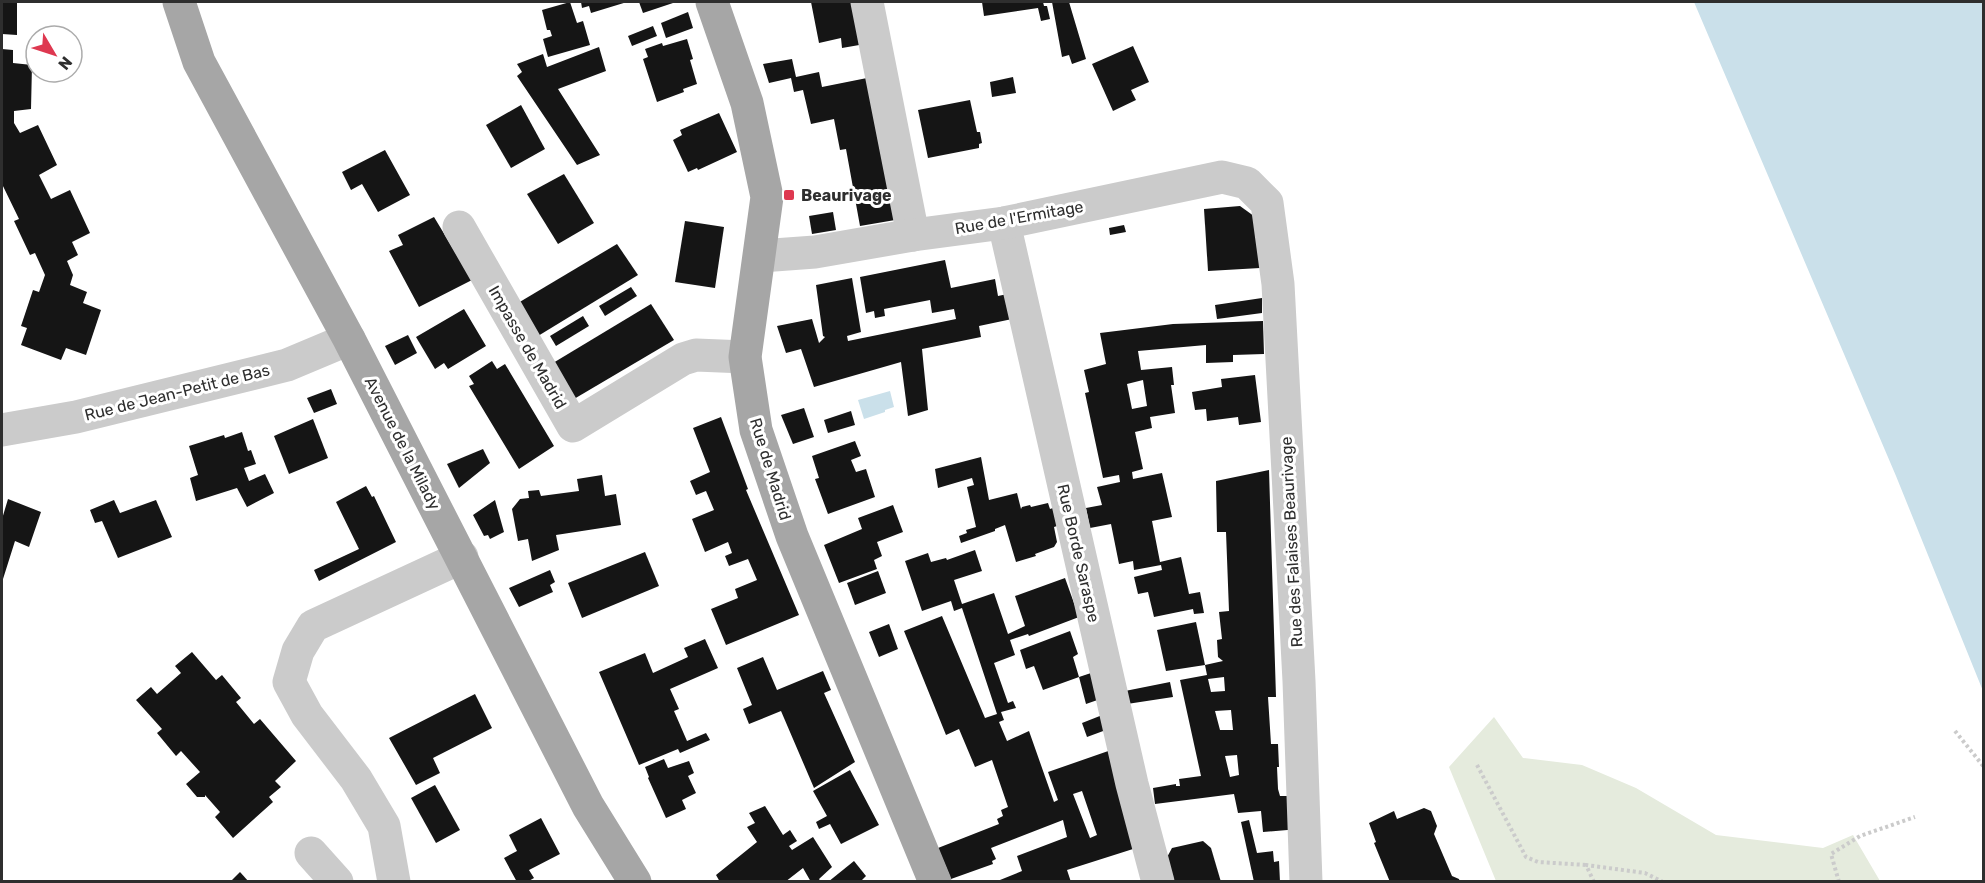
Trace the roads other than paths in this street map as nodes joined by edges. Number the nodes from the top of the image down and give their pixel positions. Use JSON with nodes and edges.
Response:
{"nodes":[{"id":1,"x":179,"y":2,"type":"edge"},
{"id":2,"x":712,"y":2,"type":"edge"},
{"id":3,"x":867,"y":2,"type":"edge"},
{"id":4,"x":1267,"y":203,"type":"joint"},
{"id":5,"x":1004,"y":223,"type":"junction"},
{"id":6,"x":459,"y":227,"type":"dead end"},
{"id":7,"x":913,"y":235,"type":"junction"},
{"id":8,"x":760,"y":256,"type":"junction"},
{"id":9,"x":349,"y":339,"type":"junction"},
{"id":10,"x":745,"y":357,"type":"junction"},
{"id":11,"x":2,"y":430,"type":"edge"},
{"id":12,"x":462,"y":557,"type":"junction"},
{"id":13,"x":311,"y":853,"type":"dead end"},
{"id":14,"x":337,"y":882,"type":"edge"},
{"id":15,"x":394,"y":882,"type":"edge"},
{"id":16,"x":635,"y":882,"type":"edge"},
{"id":17,"x":935,"y":882,"type":"edge"},
{"id":18,"x":1158,"y":882,"type":"edge"},
{"id":19,"x":1306,"y":882,"type":"edge"}],
"edges":[{"from":1,"to":9,"type":"main road","name":"Avenue de la Milady"},
{"from":2,"to":8,"type":"main road","name":"Rue de Madrid"},
{"from":3,"to":7,"type":"street"},
{"from":4,"to":5,"type":"street","name":"Rue de l'Ermitage"},
{"from":4,"to":19,"type":"street","name":"Rue des Falaises Beaurivage"},
{"from":5,"to":7,"type":"street","name":"Rue de l'Ermitage"},
{"from":5,"to":18,"type":"street","name":"Rue Borde Saraspe"},
{"from":6,"to":10,"type":"street","name":"Impasse de Madrid"},
{"from":7,"to":8,"type":"street","name":"Rue de l'Ermitage"},
{"from":8,"to":10,"type":"main road","name":"Rue de Madrid"},
{"from":9,"to":11,"type":"street","name":"Rue de Jean-Petit de Bas"},
{"from":9,"to":12,"type":"main road","name":"Avenue de la Milady"},
{"from":10,"to":17,"type":"main road","name":"Rue de Madrid"},
{"from":12,"to":15,"type":"street"},
{"from":12,"to":16,"type":"main road","name":"Avenue de la Milady"},
{"from":13,"to":14,"type":"street"}]}
